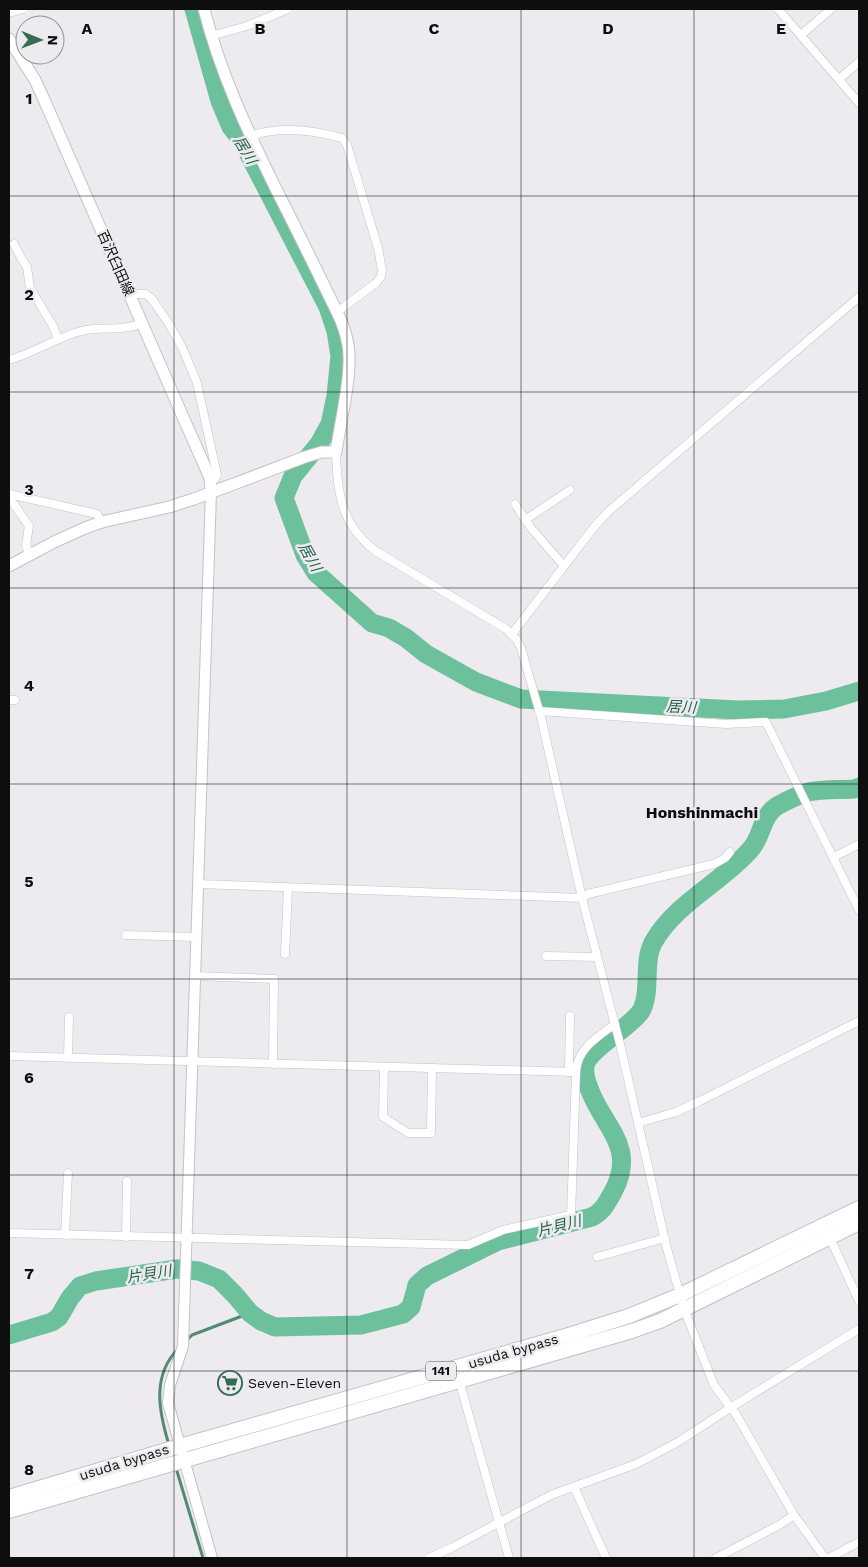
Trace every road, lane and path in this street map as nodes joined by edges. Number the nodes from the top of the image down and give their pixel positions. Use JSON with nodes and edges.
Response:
{"nodes":[{"id":1,"x":23,"y":9,"type":"edge"},
{"id":2,"x":204,"y":9,"type":"edge"},
{"id":3,"x":288,"y":9,"type":"edge"},
{"id":4,"x":778,"y":9,"type":"edge"},
{"id":5,"x":831,"y":9,"type":"edge"},
{"id":6,"x":9,"y":13,"type":"edge"},
{"id":7,"x":801,"y":35,"type":"junction"},
{"id":8,"x":211,"y":36,"type":"junction"},
{"id":9,"x":9,"y":39,"type":"edge"},
{"id":10,"x":859,"y":62,"type":"edge"},
{"id":11,"x":839,"y":79,"type":"junction"},
{"id":12,"x":859,"y":103,"type":"edge"},
{"id":13,"x":250,"y":136,"type":"junction"},
{"id":14,"x":14,"y":244,"type":"dead end"},
{"id":15,"x":130,"y":294,"type":"junction"},
{"id":16,"x":859,"y":297,"type":"edge"},
{"id":17,"x":337,"y":312,"type":"junction"},
{"id":18,"x":142,"y":323,"type":"junction"},
{"id":19,"x":58,"y":339,"type":"junction"},
{"id":20,"x":9,"y":360,"type":"edge"},
{"id":21,"x":336,"y":452,"type":"junction"},
{"id":22,"x":211,"y":487,"type":"junction"},
{"id":23,"x":570,"y":490,"type":"dead end"},
{"id":24,"x":9,"y":495,"type":"edge"},
{"id":25,"x":515,"y":504,"type":"dead end"},
{"id":26,"x":525,"y":520,"type":"junction"},
{"id":27,"x":102,"y":522,"type":"junction"},
{"id":28,"x":28,"y":555,"type":"junction"},
{"id":29,"x":9,"y":566,"type":"edge"},
{"id":30,"x":564,"y":566,"type":"junction"},
{"id":31,"x":512,"y":634,"type":"junction"},
{"id":32,"x":539,"y":709,"type":"junction"},
{"id":33,"x":859,"y":844,"type":"edge"},
{"id":34,"x":730,"y":852,"type":"dead end"},
{"id":35,"x":834,"y":856,"type":"junction"},
{"id":36,"x":198,"y":884,"type":"junction"},
{"id":37,"x":288,"y":888,"type":"junction"},
{"id":38,"x":582,"y":898,"type":"junction"},
{"id":39,"x":859,"y":910,"type":"edge"},
{"id":40,"x":126,"y":935,"type":"dead end"},
{"id":41,"x":196,"y":937,"type":"junction"},
{"id":42,"x":286,"y":954,"type":"dead end"},
{"id":43,"x":546,"y":956,"type":"dead end"},
{"id":44,"x":598,"y":957,"type":"junction"},
{"id":45,"x":195,"y":976,"type":"junction"},
{"id":46,"x":570,"y":1016,"type":"dead end"},
{"id":47,"x":70,"y":1017,"type":"dead end"},
{"id":48,"x":859,"y":1021,"type":"edge"},
{"id":49,"x":615,"y":1026,"type":"junction"},
{"id":50,"x":9,"y":1056,"type":"edge"},
{"id":51,"x":68,"y":1058,"type":"junction"},
{"id":52,"x":193,"y":1062,"type":"junction"},
{"id":53,"x":274,"y":1064,"type":"junction"},
{"id":54,"x":384,"y":1067,"type":"junction"},
{"id":55,"x":432,"y":1068,"type":"junction"},
{"id":56,"x":572,"y":1072,"type":"junction"},
{"id":57,"x":638,"y":1123,"type":"junction"},
{"id":58,"x":68,"y":1173,"type":"dead end"},
{"id":59,"x":126,"y":1181,"type":"dead end"},
{"id":60,"x":859,"y":1208,"type":"edge"},
{"id":61,"x":859,"y":1223,"type":"edge"},
{"id":62,"x":9,"y":1233,"type":"edge"},
{"id":63,"x":65,"y":1235,"type":"junction"},
{"id":64,"x":126,"y":1237,"type":"junction"},
{"id":65,"x":665,"y":1238,"type":"junction"},
{"id":66,"x":830,"y":1238,"type":"junction"},
{"id":67,"x":187,"y":1239,"type":"junction"},
{"id":68,"x":597,"y":1257,"type":"dead end"},
{"id":69,"x":680,"y":1294,"type":"junction"},
{"id":70,"x":859,"y":1301,"type":"edge"},
{"id":71,"x":684,"y":1309,"type":"junction"},
{"id":72,"x":859,"y":1329,"type":"edge"},
{"id":73,"x":459,"y":1380,"type":"junction"},
{"id":74,"x":730,"y":1408,"type":"junction"},
{"id":75,"x":182,"y":1453,"type":"junction"},
{"id":76,"x":574,"y":1488,"type":"junction"},
{"id":77,"x":9,"y":1496,"type":"edge"},
{"id":78,"x":9,"y":1511,"type":"edge"},
{"id":79,"x":794,"y":1515,"type":"junction"},
{"id":80,"x":498,"y":1522,"type":"junction"},
{"id":81,"x":859,"y":1542,"type":"edge"},
{"id":82,"x":212,"y":1558,"type":"edge"},
{"id":83,"x":429,"y":1558,"type":"edge"},
{"id":84,"x":508,"y":1558,"type":"edge"},
{"id":85,"x":606,"y":1558,"type":"edge"},
{"id":86,"x":716,"y":1558,"type":"edge"},
{"id":87,"x":825,"y":1558,"type":"edge"},
{"id":88,"x":830,"y":1558,"type":"edge"}],
"edges":[{"from":1,"to":6,"type":"street"},
{"from":2,"to":8,"type":"main road"},
{"from":3,"to":8,"type":"street"},
{"from":4,"to":7,"type":"street"},
{"from":5,"to":7,"type":"street"},
{"from":7,"to":11,"type":"street"},
{"from":8,"to":13,"type":"main road"},
{"from":9,"to":15,"type":"main road","name":"百沢臼田線"},
{"from":10,"to":11,"type":"street"},
{"from":11,"to":12,"type":"street"},
{"from":13,"to":17,"type":"main road"},
{"from":13,"to":17,"type":"street"},
{"from":14,"to":19,"type":"street"},
{"from":15,"to":18,"type":"main road","name":"百沢臼田線"},
{"from":15,"to":22,"type":"street"},
{"from":16,"to":30,"type":"street"},
{"from":17,"to":21,"type":"main road"},
{"from":18,"to":19,"type":"street"},
{"from":18,"to":22,"type":"main road","name":"百沢臼田線"},
{"from":19,"to":20,"type":"street"},
{"from":21,"to":22,"type":"main road"},
{"from":21,"to":31,"type":"street"},
{"from":22,"to":27,"type":"main road"},
{"from":22,"to":36,"type":"street"},
{"from":23,"to":26,"type":"street"},
{"from":24,"to":27,"type":"street"},
{"from":24,"to":28,"type":"street"},
{"from":25,"to":26,"type":"street"},
{"from":26,"to":30,"type":"street"},
{"from":27,"to":28,"type":"main road"},
{"from":28,"to":29,"type":"main road"},
{"from":30,"to":31,"type":"street"},
{"from":31,"to":32,"type":"street"},
{"from":32,"to":35,"type":"street"},
{"from":32,"to":38,"type":"street"},
{"from":33,"to":35,"type":"street"},
{"from":34,"to":38,"type":"street"},
{"from":35,"to":39,"type":"street"},
{"from":36,"to":37,"type":"street"},
{"from":36,"to":41,"type":"street"},
{"from":37,"to":38,"type":"street"},
{"from":37,"to":42,"type":"street"},
{"from":38,"to":44,"type":"street"},
{"from":40,"to":41,"type":"street"},
{"from":41,"to":45,"type":"street"},
{"from":43,"to":44,"type":"street"},
{"from":44,"to":49,"type":"street"},
{"from":45,"to":52,"type":"street"},
{"from":45,"to":53,"type":"street"},
{"from":46,"to":56,"type":"street"},
{"from":47,"to":51,"type":"street"},
{"from":48,"to":57,"type":"street"},
{"from":49,"to":56,"type":"street"},
{"from":49,"to":57,"type":"street"},
{"from":50,"to":51,"type":"street"},
{"from":51,"to":52,"type":"street"},
{"from":52,"to":53,"type":"street"},
{"from":52,"to":67,"type":"street"},
{"from":53,"to":54,"type":"street"},
{"from":54,"to":55,"type":"street"},
{"from":54,"to":55,"type":"street"},
{"from":55,"to":56,"type":"street"},
{"from":56,"to":67,"type":"street"},
{"from":57,"to":65,"type":"street"},
{"from":58,"to":63,"type":"street"},
{"from":59,"to":64,"type":"street"},
{"from":60,"to":69,"type":"highway","name":"usuda bypass","number":"141"},
{"from":61,"to":66,"type":"highway","name":"usuda bypass","number":"141"},
{"from":62,"to":63,"type":"street"},
{"from":63,"to":64,"type":"street"},
{"from":64,"to":67,"type":"street"},
{"from":65,"to":68,"type":"street"},
{"from":65,"to":69,"type":"street"},
{"from":66,"to":70,"type":"street"},
{"from":66,"to":71,"type":"highway","name":"usuda bypass","number":"141"},
{"from":67,"to":75,"type":"street"},
{"from":69,"to":71,"type":"street"},
{"from":69,"to":75,"type":"highway","name":"usuda bypass","number":"141"},
{"from":71,"to":73,"type":"highway","name":"usuda bypass","number":"141"},
{"from":71,"to":74,"type":"street"},
{"from":72,"to":74,"type":"street"},
{"from":73,"to":75,"type":"highway","name":"usuda bypass","number":"141"},
{"from":73,"to":80,"type":"street"},
{"from":74,"to":76,"type":"street"},
{"from":74,"to":79,"type":"street"},
{"from":75,"to":77,"type":"highway","name":"usuda bypass","number":"141"},
{"from":75,"to":78,"type":"highway","name":"usuda bypass","number":"141"},
{"from":75,"to":82,"type":"street"},
{"from":76,"to":80,"type":"street"},
{"from":76,"to":85,"type":"street"},
{"from":79,"to":86,"type":"street"},
{"from":79,"to":87,"type":"street"},
{"from":80,"to":83,"type":"street"},
{"from":80,"to":84,"type":"street"},
{"from":81,"to":88,"type":"street"}]}
